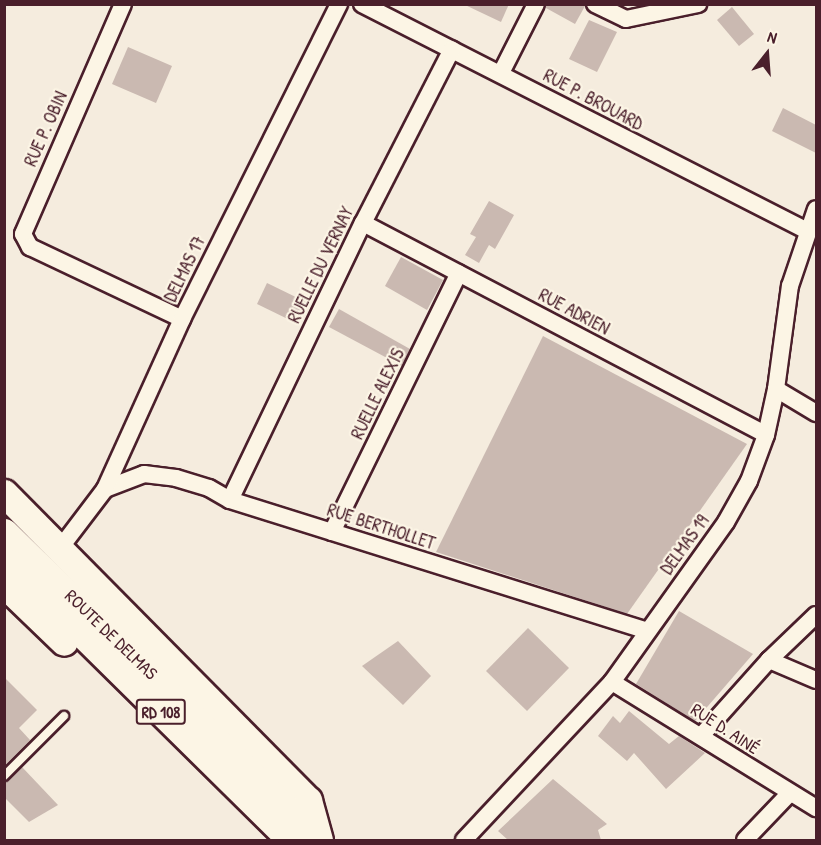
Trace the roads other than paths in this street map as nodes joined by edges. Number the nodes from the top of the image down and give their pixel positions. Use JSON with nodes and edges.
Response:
{"nodes":[{"id":1,"x":123,"y":4,"type":"edge"},
{"id":2,"x":339,"y":4,"type":"edge"},
{"id":3,"x":362,"y":4,"type":"edge"},
{"id":4,"x":536,"y":4,"type":"edge"},
{"id":5,"x":595,"y":4,"type":"edge"},
{"id":6,"x":698,"y":4,"type":"edge"},
{"id":7,"x":452,"y":49,"type":"junction"},
{"id":8,"x":501,"y":73,"type":"junction"},
{"id":9,"x":816,"y":209,"type":"edge"},
{"id":10,"x":363,"y":223,"type":"junction"},
{"id":11,"x":806,"y":230,"type":"junction"},
{"id":12,"x":459,"y":273,"type":"junction"},
{"id":13,"x":182,"y":319,"type":"junction"},
{"id":14,"x":776,"y":389,"type":"junction"},
{"id":15,"x":816,"y":413,"type":"edge"},
{"id":16,"x":766,"y":435,"type":"junction"},
{"id":17,"x":105,"y":489,"type":"junction"},
{"id":18,"x":4,"y":493,"type":"edge"},
{"id":19,"x":230,"y":500,"type":"junction"},
{"id":20,"x":4,"y":532,"type":"edge"},
{"id":21,"x":332,"y":532,"type":"junction"},
{"id":22,"x":60,"y":547,"type":"junction"},
{"id":23,"x":4,"y":558,"type":"edge"},
{"id":24,"x":23,"y":586,"type":"edge"},
{"id":25,"x":4,"y":597,"type":"edge"},
{"id":26,"x":816,"y":615,"type":"edge"},
{"id":27,"x":647,"y":632,"type":"junction"},
{"id":28,"x":769,"y":660,"type":"junction"},
{"id":29,"x":816,"y":681,"type":"edge"},
{"id":30,"x":612,"y":682,"type":"junction"},
{"id":31,"x":64,"y":716,"type":"dead end"},
{"id":32,"x":701,"y":736,"type":"junction"},
{"id":33,"x":4,"y":776,"type":"edge"},
{"id":34,"x":789,"y":794,"type":"junction"},
{"id":35,"x":816,"y":808,"type":"edge"},
{"id":36,"x":267,"y":840,"type":"edge"},
{"id":37,"x":291,"y":840,"type":"edge"},
{"id":38,"x":319,"y":840,"type":"edge"},
{"id":39,"x":464,"y":840,"type":"edge"},
{"id":40,"x":745,"y":840,"type":"edge"}],
"edges":[{"from":1,"to":13,"type":"street","name":"RUE P. OBIN"},
{"from":2,"to":13,"type":"street","name":"DELMAS 17"},
{"from":3,"to":7,"type":"street","name":"RUE P. BROUARD"},
{"from":4,"to":8,"type":"street"},
{"from":5,"to":6,"type":"street"},
{"from":7,"to":8,"type":"street","name":"RUE P. BROUARD"},
{"from":7,"to":10,"type":"street","name":"RUELLE DU VERNAY"},
{"from":8,"to":11,"type":"street","name":"RUE P. BROUARD"},
{"from":9,"to":11,"type":"street","name":"DELMAS 19"},
{"from":10,"to":12,"type":"street","name":"RUE ADRIEN"},
{"from":10,"to":19,"type":"street","name":"RUELLE DU VERNAY"},
{"from":11,"to":14,"type":"street","name":"DELMAS 19"},
{"from":12,"to":16,"type":"street","name":"RUE ADRIEN"},
{"from":12,"to":21,"type":"street","name":"RUELLE ALEXIS"},
{"from":13,"to":17,"type":"street","name":"DELMAS 17"},
{"from":14,"to":15,"type":"street"},
{"from":14,"to":16,"type":"street","name":"DELMAS 19"},
{"from":16,"to":27,"type":"street","name":"DELMAS 19"},
{"from":17,"to":19,"type":"street","name":"RUE BERTHOLLET"},
{"from":17,"to":22,"type":"street","name":"DELMAS 17"},
{"from":18,"to":22,"type":"main road"},
{"from":19,"to":21,"type":"street","name":"RUE BERTHOLLET"},
{"from":20,"to":24,"type":"main road","name":"ROUTE DE DELMAS","number":"RD 108"},
{"from":21,"to":27,"type":"street","name":"RUE BERTHOLLET"},
{"from":22,"to":38,"type":"main road"},
{"from":23,"to":24,"type":"main road","name":"ROUTE DE DELMAS","number":"RD 108"},
{"from":24,"to":25,"type":"lane"},
{"from":24,"to":36,"type":"main road"},
{"from":24,"to":37,"type":"main road","name":"ROUTE DE DELMAS","number":"RD 108"},
{"from":24,"to":38,"type":"main road","name":"ROUTE DE DELMAS","number":"RD 108"},
{"from":26,"to":28,"type":"street"},
{"from":27,"to":30,"type":"street","name":"DELMAS 19"},
{"from":28,"to":29,"type":"street"},
{"from":28,"to":32,"type":"street"},
{"from":30,"to":32,"type":"street","name":"RUE D. AINÉ"},
{"from":30,"to":39,"type":"street","name":"DELMAS 19"},
{"from":31,"to":33,"type":"lane"},
{"from":32,"to":34,"type":"street","name":"RUE D. AINÉ"},
{"from":34,"to":35,"type":"street","name":"RUE D. AINÉ"},
{"from":34,"to":40,"type":"street"}]}
